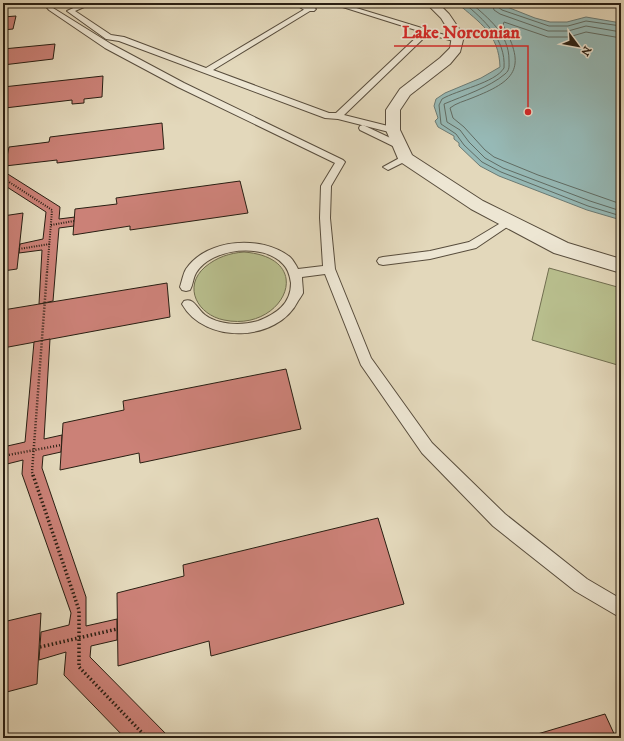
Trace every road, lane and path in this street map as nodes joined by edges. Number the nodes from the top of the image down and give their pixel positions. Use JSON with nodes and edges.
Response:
{"nodes":[{"id":1,"x":46,"y":3,"type":"edge"},
{"id":2,"x":90,"y":3,"type":"edge"},
{"id":3,"x":299,"y":3,"type":"edge"},
{"id":4,"x":333,"y":3,"type":"edge"},
{"id":5,"x":432,"y":3,"type":"edge"},
{"id":6,"x":315,"y":6,"type":"edge"},
{"id":7,"x":426,"y":32,"type":"junction"},
{"id":8,"x":457,"y":40,"type":"junction"},
{"id":9,"x":206,"y":71,"type":"junction"},
{"id":10,"x":338,"y":116,"type":"junction"},
{"id":11,"x":393,"y":130,"type":"junction"},
{"id":12,"x":402,"y":152,"type":"junction"},
{"id":13,"x":3,"y":156,"type":"edge"},
{"id":14,"x":7,"y":156,"type":"dead end"},
{"id":15,"x":388,"y":167,"type":"dead end"},
{"id":16,"x":3,"y":178,"type":"edge"},
{"id":17,"x":9,"y":181,"type":"junction"},
{"id":18,"x":3,"y":184,"type":"edge"},
{"id":19,"x":508,"y":221,"type":"junction"},
{"id":20,"x":74,"y":222,"type":"dead end"},
{"id":21,"x":51,"y":225,"type":"junction"},
{"id":22,"x":50,"y":244,"type":"junction"},
{"id":23,"x":19,"y":249,"type":"dead end"},
{"id":24,"x":383,"y":261,"type":"dead end"},
{"id":25,"x":621,"y":266,"type":"edge"},
{"id":26,"x":329,"y":269,"type":"junction"},
{"id":27,"x":296,"y":274,"type":"junction"},
{"id":28,"x":186,"y":287,"type":"dead end"},
{"id":29,"x":188,"y":304,"type":"dead end"},
{"id":30,"x":61,"y":445,"type":"dead end"},
{"id":31,"x":34,"y":449,"type":"junction"},
{"id":32,"x":3,"y":456,"type":"edge"},
{"id":33,"x":621,"y":609,"type":"edge"},
{"id":34,"x":117,"y":629,"type":"dead end"},
{"id":35,"x":78,"y":637,"type":"junction"},
{"id":36,"x":40,"y":646,"type":"dead end"},
{"id":37,"x":147,"y":738,"type":"edge"}],
"edges":[{"from":1,"to":26,"type":"lane"},
{"from":2,"to":9,"type":"lane"},
{"from":3,"to":6,"type":"street"},
{"from":4,"to":7,"type":"lane"},
{"from":5,"to":8,"type":"street"},
{"from":6,"to":9,"type":"lane"},
{"from":7,"to":8,"type":"lane"},
{"from":7,"to":10,"type":"lane"},
{"from":8,"to":11,"type":"street"},
{"from":9,"to":10,"type":"lane"},
{"from":10,"to":11,"type":"lane"},
{"from":10,"to":12,"type":"lane"},
{"from":11,"to":12,"type":"street"},
{"from":12,"to":15,"type":"lane"},
{"from":12,"to":19,"type":"street"},
{"from":13,"to":14,"type":"path"},
{"from":16,"to":17,"type":"path"},
{"from":17,"to":18,"type":"path"},
{"from":17,"to":21,"type":"path"},
{"from":19,"to":24,"type":"lane"},
{"from":19,"to":25,"type":"street"},
{"from":20,"to":21,"type":"path"},
{"from":21,"to":22,"type":"path"},
{"from":22,"to":23,"type":"path"},
{"from":22,"to":31,"type":"path"},
{"from":26,"to":27,"type":"lane"},
{"from":26,"to":33,"type":"lane"},
{"from":27,"to":28,"type":"lane"},
{"from":27,"to":29,"type":"lane"},
{"from":30,"to":31,"type":"path"},
{"from":31,"to":32,"type":"path"},
{"from":31,"to":35,"type":"path"},
{"from":34,"to":35,"type":"path"},
{"from":35,"to":36,"type":"path"},
{"from":35,"to":37,"type":"path"}]}
